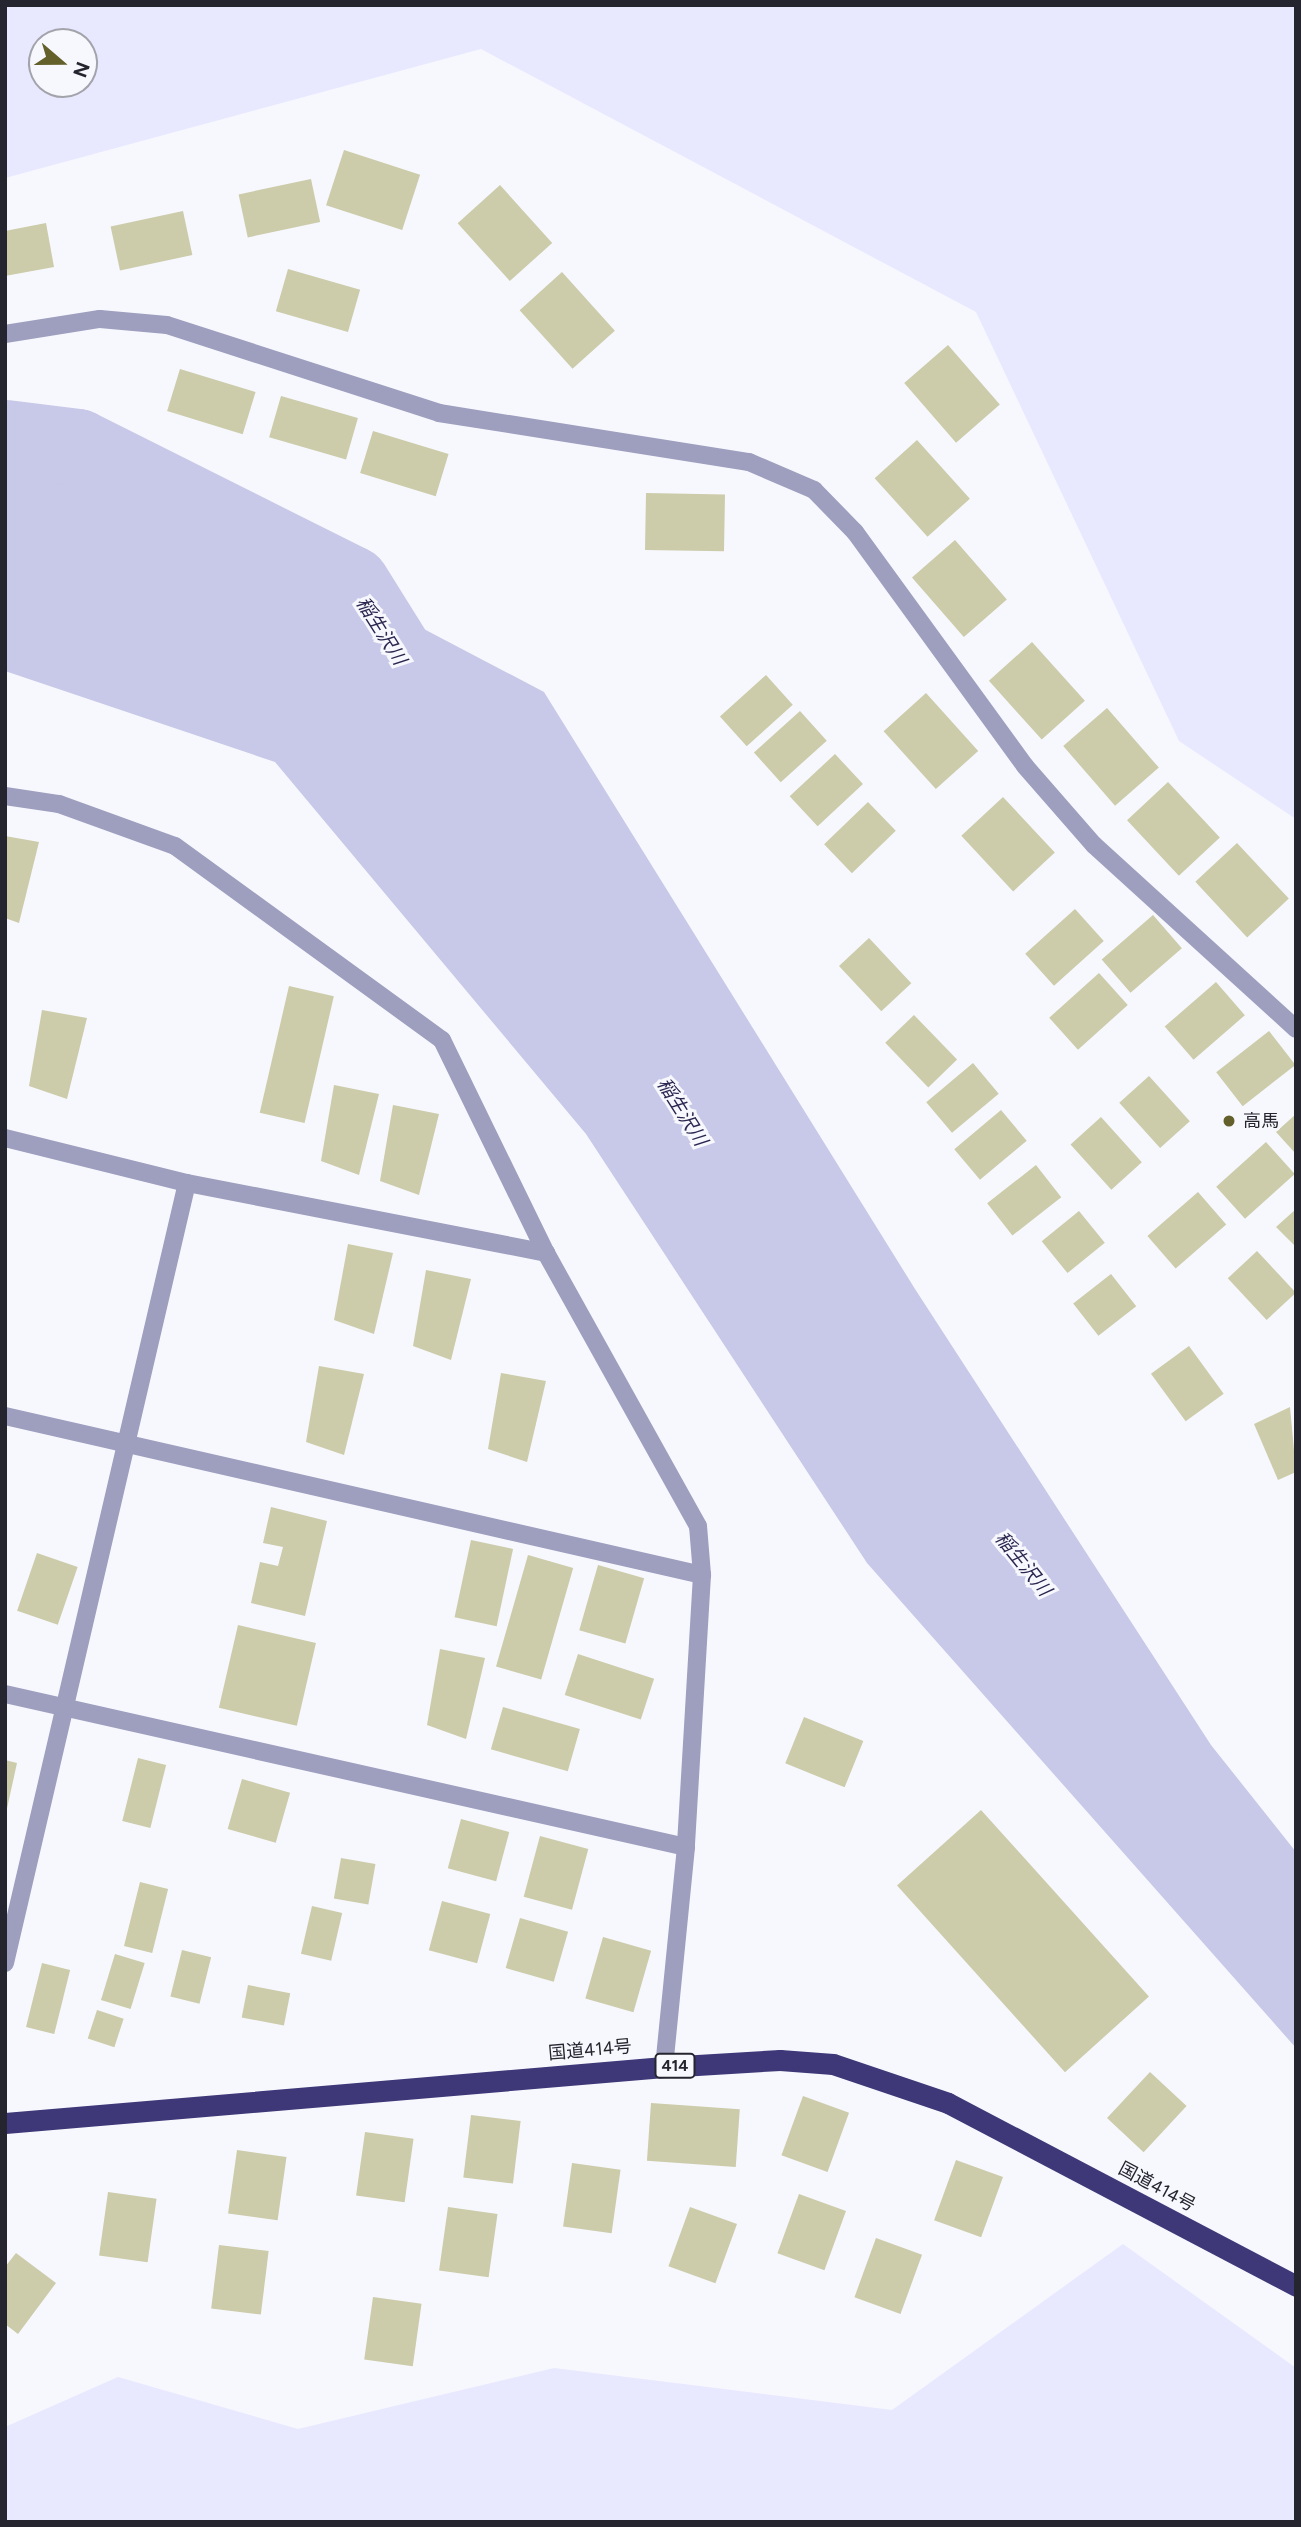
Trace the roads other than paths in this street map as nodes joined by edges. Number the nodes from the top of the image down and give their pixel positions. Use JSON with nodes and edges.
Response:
{"nodes":[{"id":1,"x":5,"y":334,"type":"edge"},
{"id":2,"x":5,"y":796,"type":"edge"},
{"id":3,"x":1296,"y":1028,"type":"edge"},
{"id":4,"x":5,"y":1138,"type":"edge"},
{"id":5,"x":187,"y":1183,"type":"junction"},
{"id":6,"x":546,"y":1253,"type":"junction"},
{"id":7,"x":5,"y":1416,"type":"edge"},
{"id":8,"x":126,"y":1446,"type":"junction"},
{"id":9,"x":702,"y":1575,"type":"junction"},
{"id":10,"x":5,"y":1694,"type":"edge"},
{"id":11,"x":66,"y":1709,"type":"junction"},
{"id":12,"x":686,"y":1847,"type":"junction"},
{"id":13,"x":5,"y":1963,"type":"edge"},
{"id":14,"x":664,"y":2067,"type":"junction"},
{"id":15,"x":5,"y":2123,"type":"edge"},
{"id":16,"x":1296,"y":2286,"type":"edge"}],
"edges":[{"from":1,"to":3,"type":"street"},
{"from":2,"to":6,"type":"street"},
{"from":4,"to":5,"type":"street"},
{"from":5,"to":6,"type":"street"},
{"from":5,"to":8,"type":"street"},
{"from":6,"to":9,"type":"street"},
{"from":7,"to":8,"type":"street"},
{"from":8,"to":9,"type":"street"},
{"from":8,"to":11,"type":"street"},
{"from":9,"to":12,"type":"street"},
{"from":10,"to":11,"type":"street"},
{"from":11,"to":12,"type":"street"},
{"from":11,"to":13,"type":"street"},
{"from":12,"to":14,"type":"street"},
{"from":14,"to":15,"type":"highway","name":"国道414号","number":"414"},
{"from":14,"to":16,"type":"highway","name":"国道414号","number":"414"}]}
